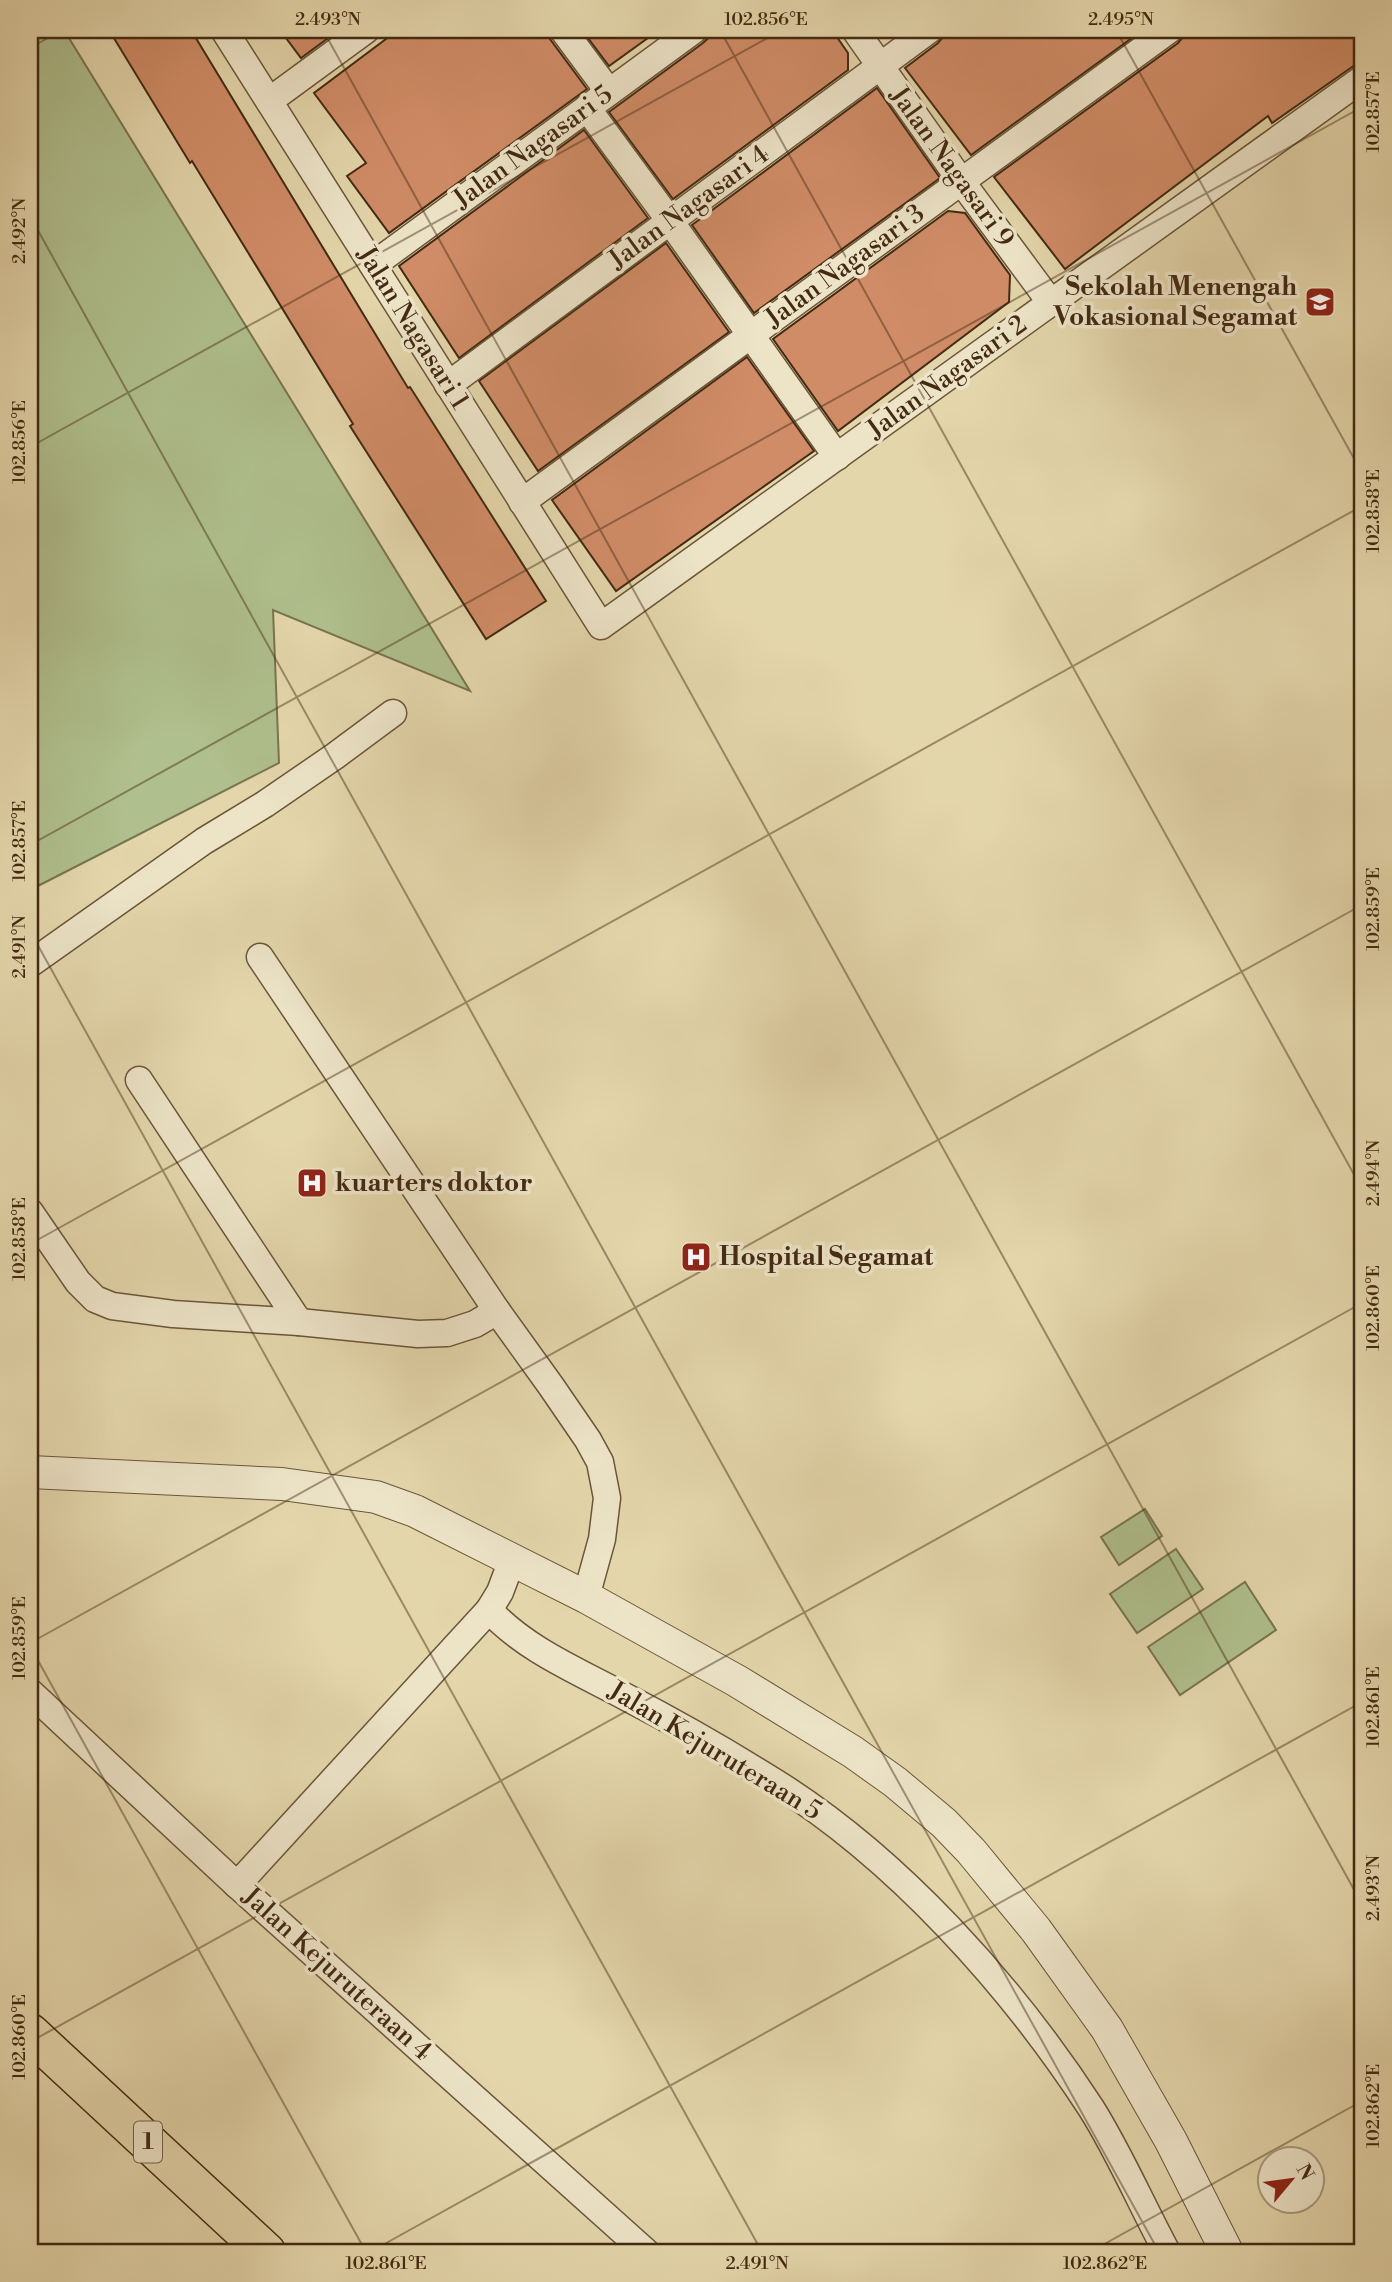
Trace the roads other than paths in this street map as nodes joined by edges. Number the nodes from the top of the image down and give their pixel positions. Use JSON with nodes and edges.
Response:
{"nodes":[{"id":1,"x":224,"y":30,"type":"edge"},
{"id":2,"x":366,"y":30,"type":"edge"},
{"id":3,"x":563,"y":30,"type":"edge"},
{"id":4,"x":694,"y":30,"type":"edge"},
{"id":5,"x":855,"y":30,"type":"edge"},
{"id":6,"x":929,"y":30,"type":"edge"},
{"id":7,"x":1169,"y":30,"type":"edge"},
{"id":8,"x":880,"y":66,"type":"junction"},
{"id":9,"x":1362,"y":79,"type":"edge"},
{"id":10,"x":609,"y":92,"type":"junction"},
{"id":11,"x":269,"y":101,"type":"junction"},
{"id":12,"x":587,"y":108,"type":"junction"},
{"id":13,"x":961,"y":181,"type":"junction"},
{"id":14,"x":670,"y":221,"type":"junction"},
{"id":15,"x":373,"y":265,"type":"junction"},
{"id":16,"x":1051,"y":303,"type":"junction"},
{"id":17,"x":751,"y":334,"type":"junction"},
{"id":18,"x":448,"y":385,"type":"junction"},
{"id":19,"x":836,"y":457,"type":"junction"},
{"id":20,"x":522,"y":502,"type":"junction"},
{"id":21,"x":601,"y":626,"type":"joint"},
{"id":22,"x":393,"y":713,"type":"dead end"},
{"id":23,"x":260,"y":957,"type":"dead end"},
{"id":24,"x":30,"y":964,"type":"edge"},
{"id":25,"x":139,"y":1080,"type":"dead end"},
{"id":26,"x":30,"y":1212,"type":"edge"},
{"id":27,"x":497,"y":1311,"type":"junction"},
{"id":28,"x":299,"y":1322,"type":"junction"},
{"id":29,"x":30,"y":1472,"type":"edge"},
{"id":30,"x":512,"y":1560,"type":"junction"},
{"id":31,"x":586,"y":1597,"type":"junction"},
{"id":32,"x":489,"y":1610,"type":"junction"},
{"id":33,"x":30,"y":1692,"type":"edge"},
{"id":34,"x":237,"y":1885,"type":"junction"},
{"id":35,"x":30,"y":2033,"type":"edge"},
{"id":36,"x":267,"y":2252,"type":"edge"},
{"id":37,"x":646,"y":2252,"type":"edge"},
{"id":38,"x":1167,"y":2252,"type":"edge"},
{"id":39,"x":1227,"y":2252,"type":"edge"}],
"edges":[{"from":1,"to":11,"type":"street","name":"Jalan Nagasari 1"},
{"from":2,"to":11,"type":"street"},
{"from":3,"to":10,"type":"street"},
{"from":4,"to":10,"type":"street","name":"Jalan Nagasari 5"},
{"from":5,"to":8,"type":"street","name":"Jalan Nagasari 9"},
{"from":6,"to":8,"type":"street","name":"Jalan Nagasari 4"},
{"from":7,"to":13,"type":"street","name":"Jalan Nagasari 3"},
{"from":8,"to":13,"type":"street","name":"Jalan Nagasari 9"},
{"from":8,"to":14,"type":"street","name":"Jalan Nagasari 4"},
{"from":9,"to":16,"type":"street","name":"Jalan Nagasari 2"},
{"from":10,"to":12,"type":"street","name":"Jalan Nagasari 5"},
{"from":11,"to":15,"type":"street","name":"Jalan Nagasari 1"},
{"from":12,"to":14,"type":"street"},
{"from":12,"to":15,"type":"street","name":"Jalan Nagasari 5"},
{"from":13,"to":16,"type":"street","name":"Jalan Nagasari 9"},
{"from":13,"to":17,"type":"street","name":"Jalan Nagasari 3"},
{"from":14,"to":17,"type":"street"},
{"from":14,"to":18,"type":"street","name":"Jalan Nagasari 4"},
{"from":15,"to":18,"type":"street","name":"Jalan Nagasari 1"},
{"from":16,"to":19,"type":"street","name":"Jalan Nagasari 2"},
{"from":17,"to":19,"type":"street"},
{"from":17,"to":20,"type":"street","name":"Jalan Nagasari 3"},
{"from":18,"to":20,"type":"street","name":"Jalan Nagasari 1"},
{"from":19,"to":21,"type":"street","name":"Jalan Nagasari 2"},
{"from":20,"to":21,"type":"street","name":"Jalan Nagasari 1"},
{"from":22,"to":24,"type":"street"},
{"from":23,"to":27,"type":"street"},
{"from":25,"to":28,"type":"street"},
{"from":26,"to":28,"type":"street"},
{"from":27,"to":28,"type":"street"},
{"from":27,"to":31,"type":"street"},
{"from":29,"to":30,"type":"street"},
{"from":30,"to":31,"type":"street"},
{"from":30,"to":32,"type":"street"},
{"from":31,"to":39,"type":"street"},
{"from":32,"to":34,"type":"street"},
{"from":32,"to":38,"type":"street","name":"Jalan Kejuruteraan 5"},
{"from":33,"to":34,"type":"street","name":"Jalan Kejuruteraan 4"},
{"from":34,"to":37,"type":"street","name":"Jalan Kejuruteraan 4"},
{"from":35,"to":36,"type":"highway","number":"1"}]}
